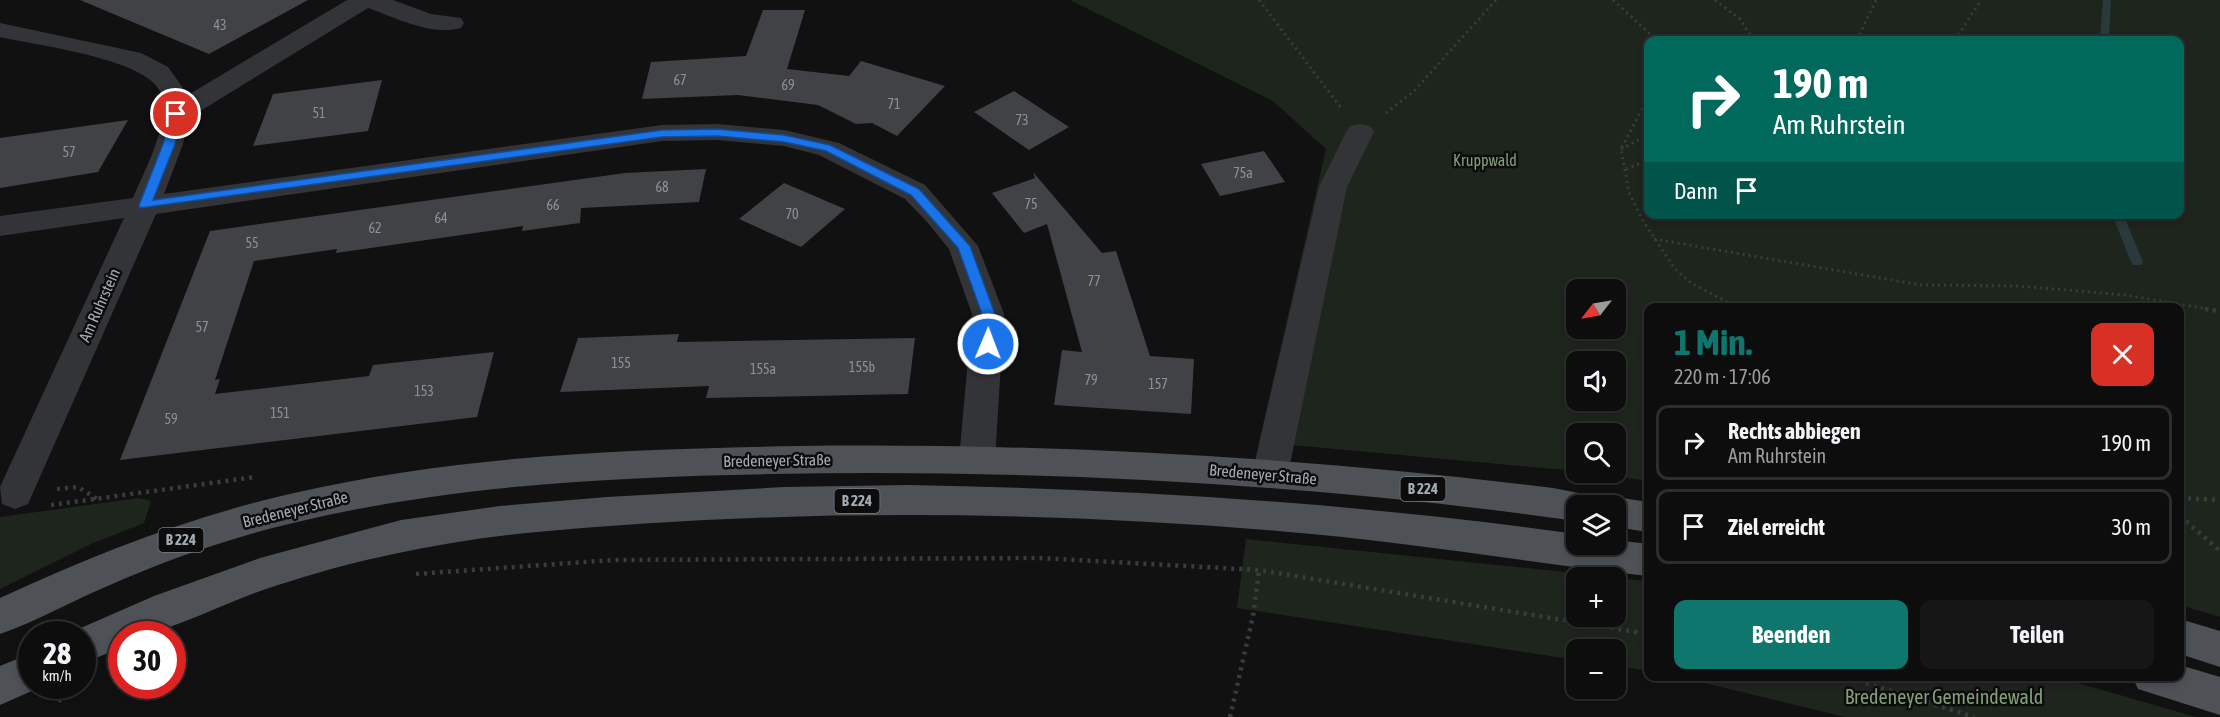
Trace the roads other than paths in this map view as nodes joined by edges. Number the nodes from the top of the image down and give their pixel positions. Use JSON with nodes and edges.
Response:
{"nodes":[{"id":1,"x":364,"y":0,"type":"edge"},
{"id":2,"x":370,"y":0,"type":"edge"},
{"id":3,"x":452,"y":23,"type":"dead end"},
{"id":4,"x":0,"y":30,"type":"edge"},
{"id":5,"x":176,"y":114,"type":"junction"},
{"id":6,"x":1360,"y":132,"type":"road end"},
{"id":7,"x":145,"y":205,"type":"junction"},
{"id":8,"x":0,"y":226,"type":"edge"},
{"id":9,"x":977,"y":460,"type":"junction"},
{"id":10,"x":1270,"y":474,"type":"junction"},
{"id":11,"x":15,"y":494,"type":"dead end"},
{"id":12,"x":1566,"y":505,"type":"edge"},
{"id":13,"x":1626,"y":514,"type":"edge"},
{"id":14,"x":1644,"y":516,"type":"edge"},
{"id":15,"x":1644,"y":559,"type":"edge"},
{"id":16,"x":0,"y":617,"type":"edge"},
{"id":17,"x":2184,"y":638,"type":"edge"},
{"id":18,"x":96,"y":640,"type":"edge"},
{"id":19,"x":2220,"y":649,"type":"edge"},
{"id":20,"x":2169,"y":681,"type":"edge"},
{"id":21,"x":0,"y":686,"type":"edge"},
{"id":22,"x":18,"y":687,"type":"edge"},
{"id":23,"x":2220,"y":696,"type":"edge"}],
"edges":[{"from":1,"to":5,"type":"street"},
{"from":2,"to":3,"type":"street"},
{"from":4,"to":5,"type":"street","name":"Am Ruhrstein"},
{"from":5,"to":7,"type":"street","name":"Am Ruhrstein"},
{"from":6,"to":10,"type":"street"},
{"from":7,"to":8,"type":"street"},
{"from":7,"to":9,"type":"street"},
{"from":7,"to":11,"type":"street","name":"Am Ruhrstein"},
{"from":9,"to":10,"type":"main road","name":"Bredeneyer Straße","number":"B 224"},
{"from":9,"to":16,"type":"main road","name":"Bredeneyer Straße","number":"B 224"},
{"from":10,"to":12,"type":"main road","name":"Bredeneyer Straße","number":"B 224"},
{"from":13,"to":14,"type":"main road"},
{"from":15,"to":18,"type":"main road","number":"B 224"},
{"from":17,"to":19,"type":"main road"},
{"from":20,"to":23,"type":"main road"},
{"from":21,"to":22,"type":"main road"}]}
